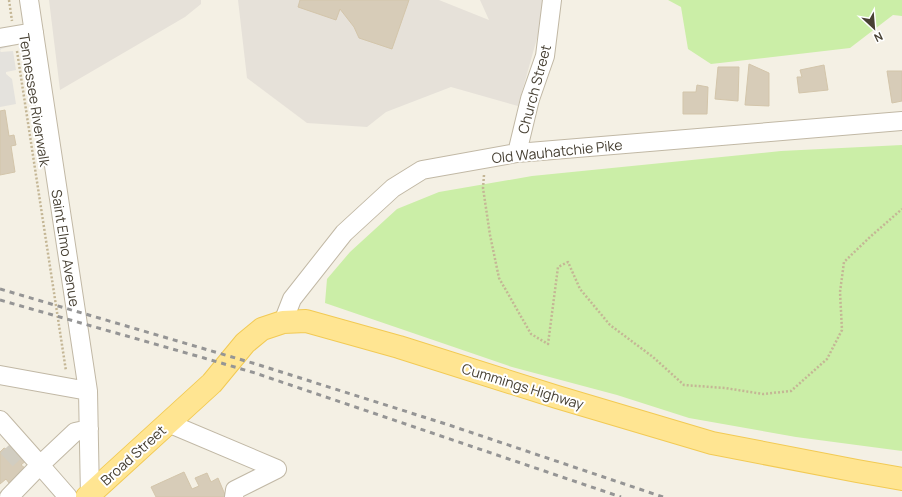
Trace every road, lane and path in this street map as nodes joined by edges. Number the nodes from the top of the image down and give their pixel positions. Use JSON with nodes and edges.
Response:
{"nodes":[{"id":1,"x":9,"y":0,"type":"edge"},
{"id":2,"x":29,"y":0,"type":"edge"},
{"id":3,"x":552,"y":0,"type":"edge"},
{"id":4,"x":34,"y":32,"type":"junction"},
{"id":5,"x":7,"y":37,"type":"edge"},
{"id":6,"x":902,"y":121,"type":"edge"},
{"id":7,"x":517,"y":153,"type":"junction"},
{"id":8,"x":486,"y":158,"type":"junction"},
{"id":9,"x":902,"y":209,"type":"edge"},
{"id":10,"x":283,"y":322,"type":"junction"},
{"id":11,"x":0,"y":378,"type":"edge"},
{"id":12,"x":69,"y":387,"type":"junction"},
{"id":13,"x":88,"y":391,"type":"junction"},
{"id":14,"x":174,"y":418,"type":"junction"},
{"id":15,"x":0,"y":420,"type":"edge"},
{"id":16,"x":89,"y":429,"type":"junction"},
{"id":17,"x":32,"y":464,"type":"junction"},
{"id":18,"x":902,"y":479,"type":"edge"},
{"id":19,"x":234,"y":494,"type":"edge"},
{"id":20,"x":89,"y":496,"type":"edge"},
{"id":21,"x":9,"y":497,"type":"edge"},
{"id":22,"x":68,"y":497,"type":"edge"}],
"edges":[{"from":1,"to":5,"type":"path","name":"Tennessee Riverwalk"},
{"from":2,"to":4,"type":"street","name":"Saint Elmo Avenue"},
{"from":3,"to":7,"type":"street","name":"Church Street"},
{"from":4,"to":5,"type":"street"},
{"from":4,"to":13,"type":"street","name":"Saint Elmo Avenue"},
{"from":5,"to":12,"type":"path","name":"Tennessee Riverwalk"},
{"from":6,"to":7,"type":"street","name":"Old Wauhatchie Pike"},
{"from":7,"to":8,"type":"street","name":"Old Wauhatchie Pike"},
{"from":8,"to":9,"type":"path"},
{"from":8,"to":10,"type":"street","name":"Old Wauhatchie Pike"},
{"from":10,"to":14,"type":"main road","name":"Cummings Highway"},
{"from":10,"to":18,"type":"main road","name":"Cummings Highway"},
{"from":11,"to":12,"type":"street"},
{"from":12,"to":13,"type":"street"},
{"from":13,"to":16,"type":"street","name":"Saint Elmo Avenue"},
{"from":14,"to":19,"type":"street"},
{"from":14,"to":20,"type":"main road","name":"Broad Street"},
{"from":15,"to":17,"type":"street"},
{"from":16,"to":17,"type":"street"},
{"from":16,"to":20,"type":"street","name":"Saint Elmo Avenue"},
{"from":17,"to":21,"type":"street"},
{"from":17,"to":22,"type":"street"}]}
